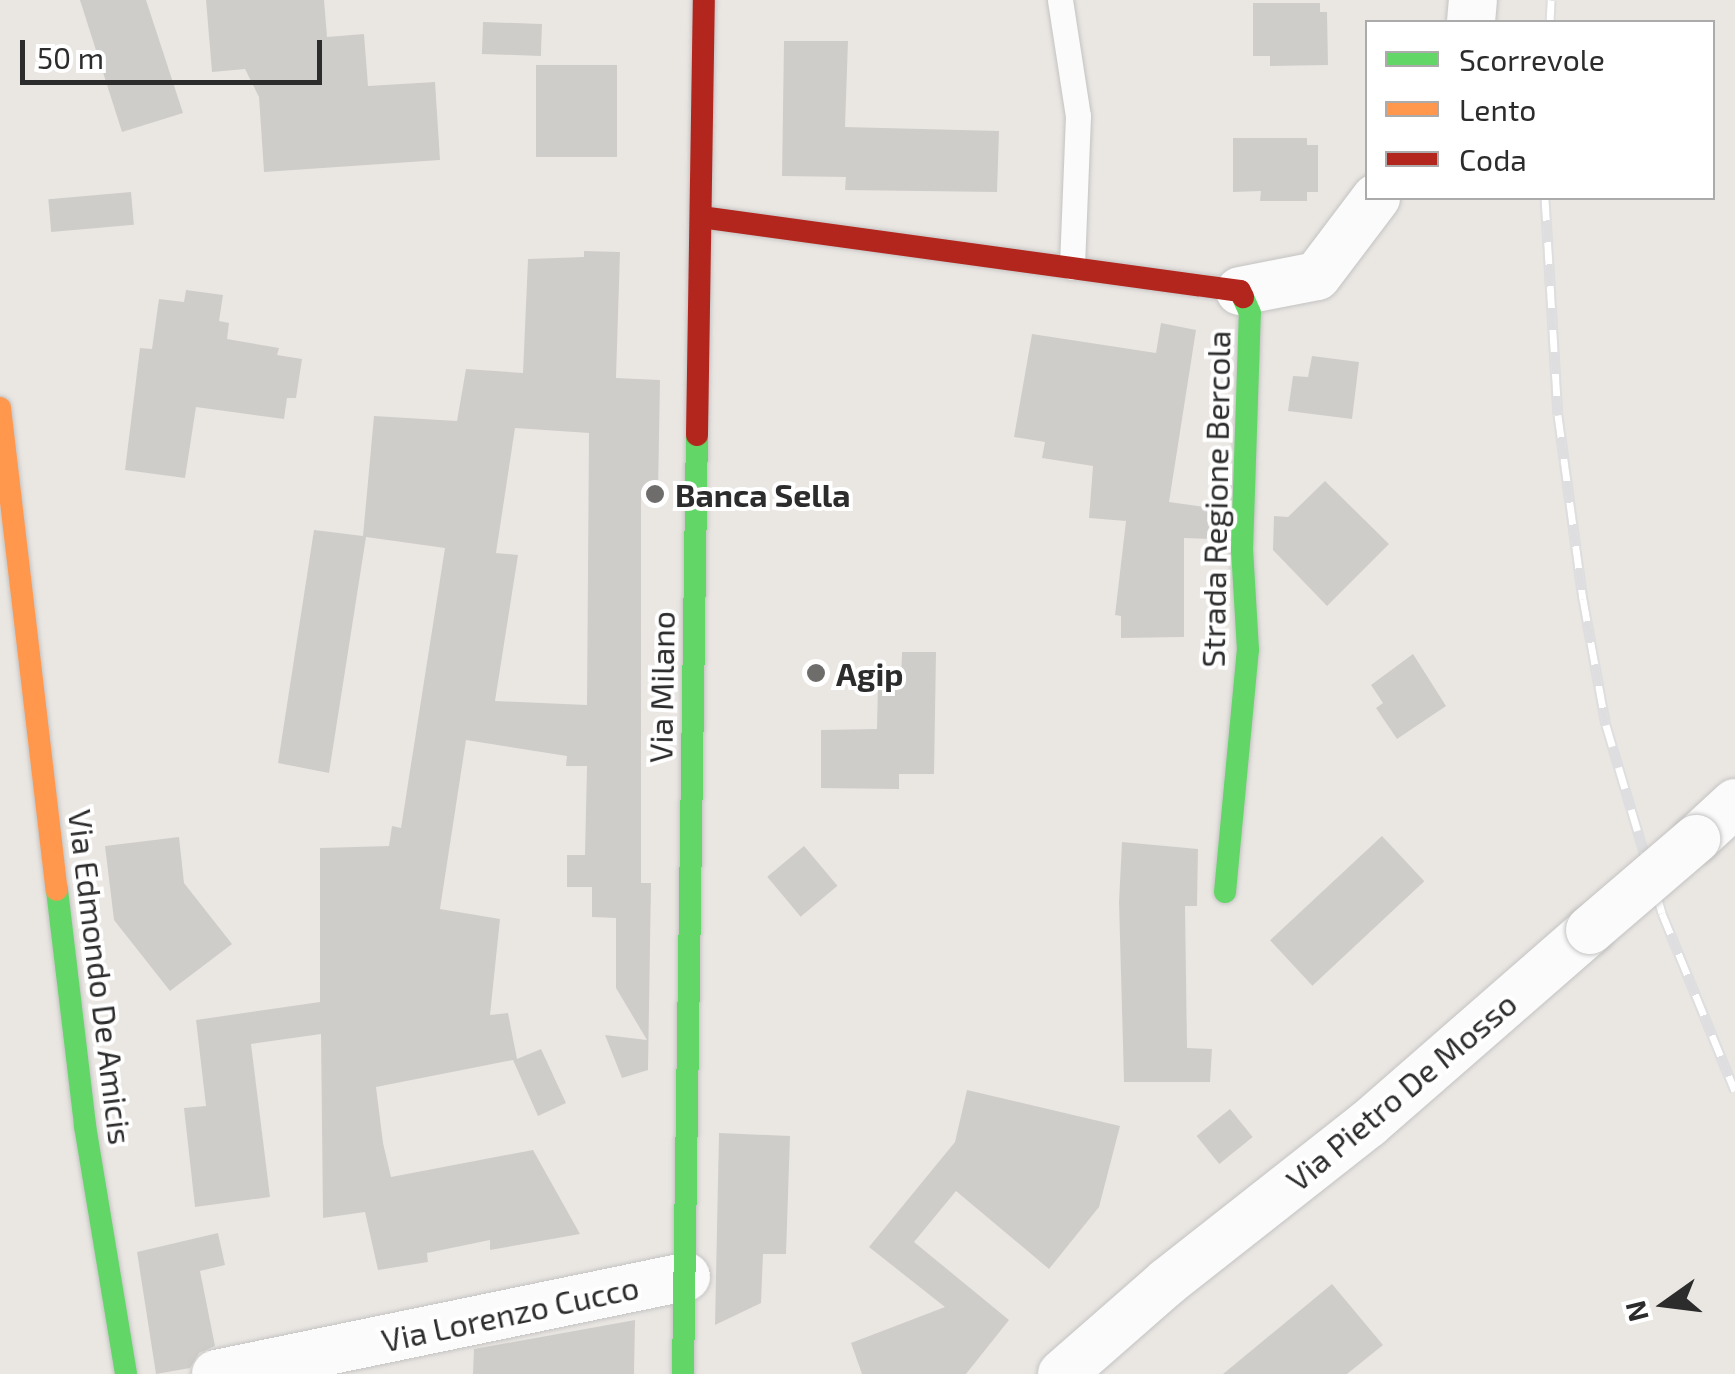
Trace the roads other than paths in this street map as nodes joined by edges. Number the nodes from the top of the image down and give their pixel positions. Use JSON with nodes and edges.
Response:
{"nodes":[{"id":1,"x":704,"y":0,"type":"edge"},
{"id":2,"x":1060,"y":0,"type":"edge"},
{"id":3,"x":1374,"y":200,"type":"edge"},
{"id":4,"x":701,"y":217,"type":"junction"},
{"id":5,"x":1072,"y":267,"type":"junction"},
{"id":6,"x":1240,"y":291,"type":"junction"},
{"id":7,"x":0,"y":408,"type":"edge"},
{"id":8,"x":1735,"y":804,"type":"edge"},
{"id":9,"x":1225,"y":892,"type":"dead end"},
{"id":10,"x":686,"y":1277,"type":"junction"},
{"id":11,"x":126,"y":1374,"type":"edge"},
{"id":12,"x":216,"y":1374,"type":"edge"},
{"id":13,"x":683,"y":1374,"type":"edge"},
{"id":14,"x":1062,"y":1374,"type":"edge"}],
"edges":[{"from":1,"to":4,"type":"street","name":"Via Milano"},
{"from":2,"to":5,"type":"lane"},
{"from":3,"to":6,"type":"street"},
{"from":4,"to":5,"type":"street","name":"Strada Regione Bercola"},
{"from":4,"to":10,"type":"street","name":"Via Milano"},
{"from":5,"to":6,"type":"street","name":"Strada Regione Bercola"},
{"from":6,"to":9,"type":"street","name":"Strada Regione Bercola"},
{"from":7,"to":11,"type":"street","name":"Via Edmondo De Amicis"},
{"from":8,"to":14,"type":"street","name":"Via Pietro De Mosso","bridge":true},
{"from":10,"to":12,"type":"street","name":"Via Lorenzo Cucco"},
{"from":10,"to":13,"type":"street","name":"Via Milano"}]}
